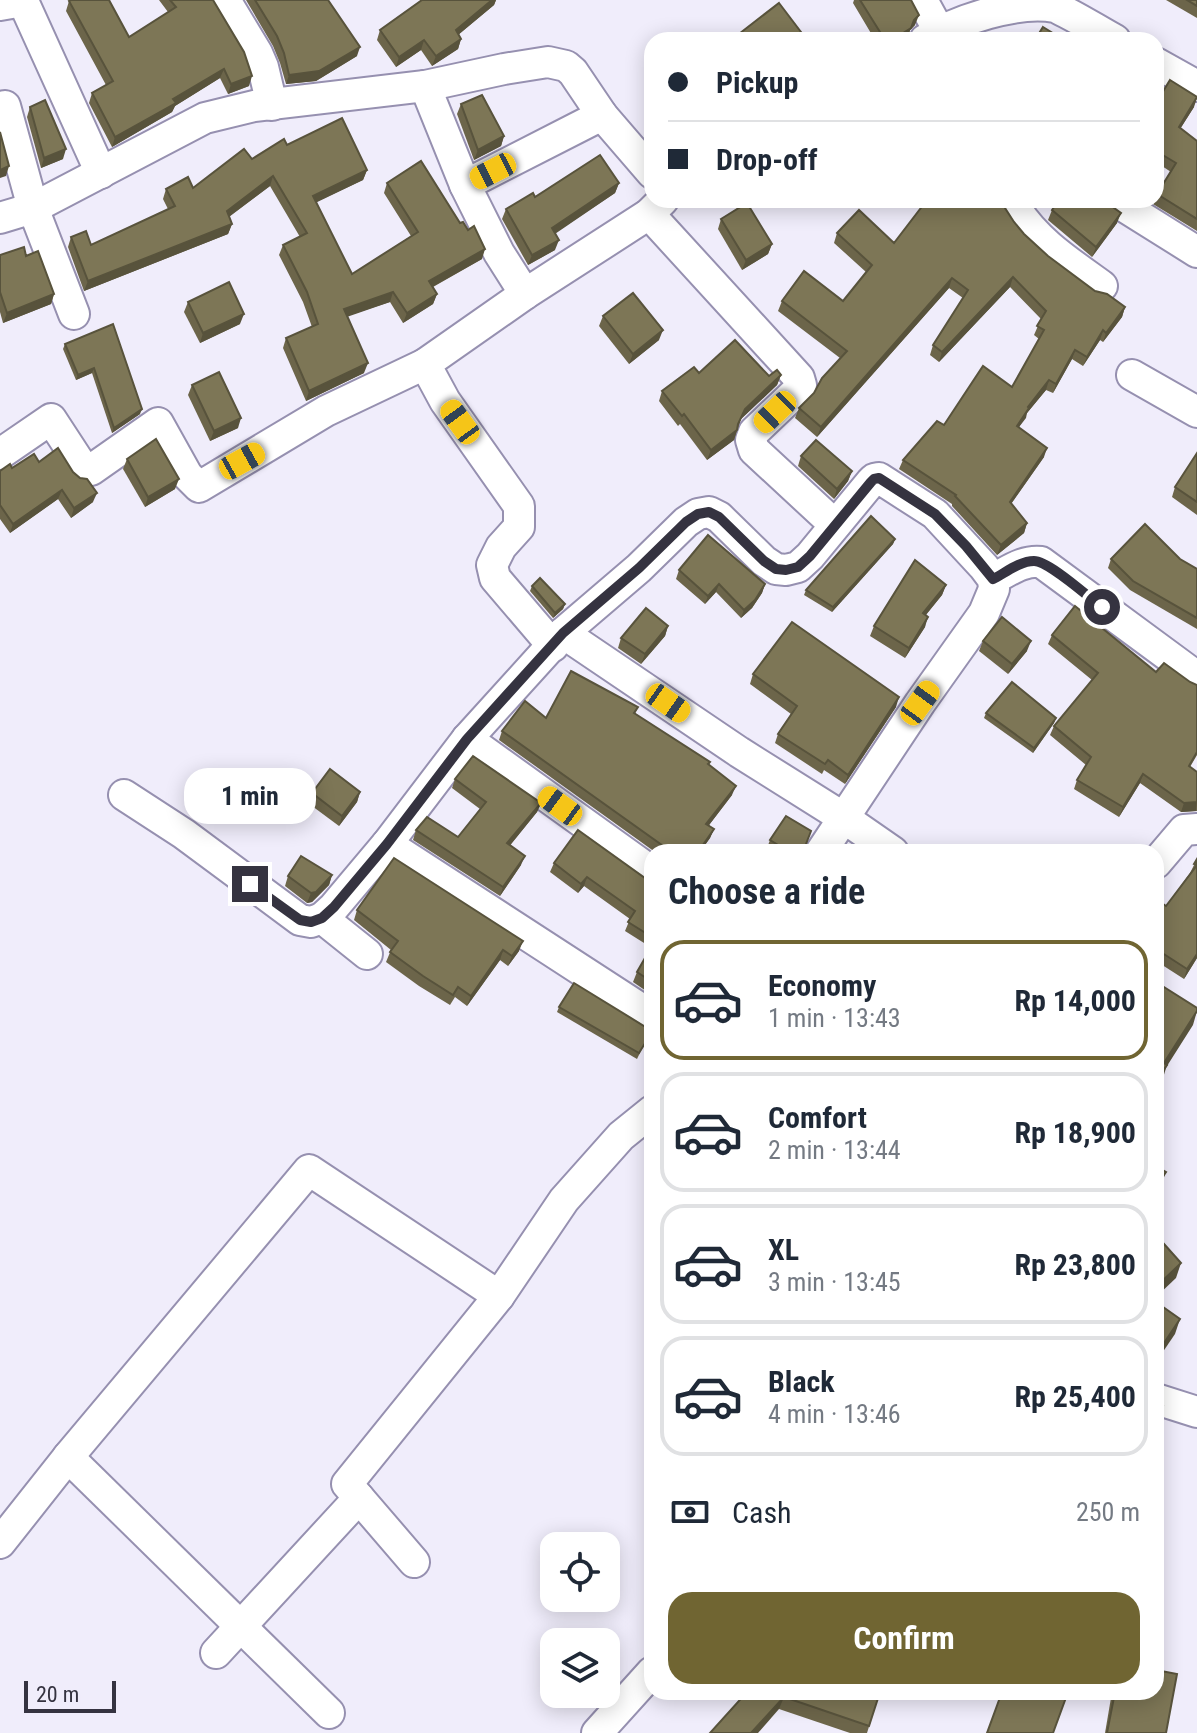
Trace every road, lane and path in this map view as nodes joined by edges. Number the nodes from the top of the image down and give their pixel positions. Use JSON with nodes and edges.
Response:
{"nodes":[{"id":1,"x":225,"y":0,"type":"edge"},
{"id":2,"x":922,"y":0,"type":"edge"},
{"id":3,"x":16,"y":2,"type":"edge"},
{"id":4,"x":931,"y":32,"type":"edge"},
{"id":5,"x":941,"y":32,"type":"edge"},
{"id":6,"x":1100,"y":32,"type":"edge"},
{"id":7,"x":1164,"y":67,"type":"edge"},
{"id":8,"x":425,"y":86,"type":"junction"},
{"id":9,"x":1197,"y":86,"type":"edge"},
{"id":10,"x":272,"y":105,"type":"junction"},
{"id":11,"x":5,"y":106,"type":"dead end"},
{"id":12,"x":602,"y":115,"type":"junction"},
{"id":13,"x":644,"y":164,"type":"edge"},
{"id":14,"x":101,"y":173,"type":"junction"},
{"id":15,"x":465,"y":185,"type":"junction"},
{"id":16,"x":33,"y":208,"type":"junction"},
{"id":17,"x":654,"y":208,"type":"edge"},
{"id":18,"x":657,"y":208,"type":"edge"},
{"id":19,"x":1017,"y":208,"type":"edge"},
{"id":20,"x":1127,"y":208,"type":"edge"},
{"id":21,"x":0,"y":218,"type":"edge"},
{"id":22,"x":1197,"y":252,"type":"edge"},
{"id":23,"x":1102,"y":286,"type":"dead end"},
{"id":24,"x":525,"y":294,"type":"junction"},
{"id":25,"x":74,"y":314,"type":"dead end"},
{"id":26,"x":425,"y":364,"type":"junction"},
{"id":27,"x":1132,"y":375,"type":"dead end"},
{"id":28,"x":1197,"y":412,"type":"edge"},
{"id":29,"x":0,"y":454,"type":"edge"},
{"id":30,"x":835,"y":525,"type":"junction"},
{"id":31,"x":993,"y":579,"type":"junction"},
{"id":32,"x":558,"y":640,"type":"junction"},
{"id":33,"x":1197,"y":677,"type":"edge"},
{"id":34,"x":467,"y":739,"type":"junction"},
{"id":35,"x":124,"y":795,"type":"dead end"},
{"id":36,"x":844,"y":818,"type":"junction"},
{"id":37,"x":1197,"y":829,"type":"edge"},
{"id":38,"x":387,"y":844,"type":"junction"},
{"id":39,"x":826,"y":844,"type":"edge"},
{"id":40,"x":881,"y":844,"type":"edge"},
{"id":41,"x":1164,"y":854,"type":"edge"},
{"id":42,"x":644,"y":866,"type":"edge"},
{"id":43,"x":322,"y":918,"type":"junction"},
{"id":44,"x":367,"y":954,"type":"dead end"},
{"id":45,"x":644,"y":1011,"type":"edge"},
{"id":46,"x":644,"y":1117,"type":"edge"},
{"id":47,"x":499,"y":1296,"type":"junction"},
{"id":48,"x":1164,"y":1402,"type":"edge"},
{"id":49,"x":1197,"y":1412,"type":"edge"},
{"id":50,"x":68,"y":1457,"type":"junction"},
{"id":51,"x":359,"y":1498,"type":"junction"},
{"id":52,"x":0,"y":1543,"type":"edge"},
{"id":53,"x":414,"y":1562,"type":"dead end"},
{"id":54,"x":241,"y":1625,"type":"junction"},
{"id":55,"x":216,"y":1653,"type":"dead end"},
{"id":56,"x":644,"y":1681,"type":"edge"},
{"id":57,"x":329,"y":1713,"type":"dead end"},
{"id":58,"x":597,"y":1733,"type":"edge"}],
"edges":[{"from":1,"to":10,"type":"street"},
{"from":2,"to":4,"type":"street"},
{"from":3,"to":14,"type":"street"},
{"from":5,"to":6,"type":"street"},
{"from":7,"to":9,"type":"street"},
{"from":8,"to":10,"type":"street"},
{"from":8,"to":12,"type":"street"},
{"from":8,"to":15,"type":"street"},
{"from":10,"to":14,"type":"street"},
{"from":11,"to":16,"type":"street"},
{"from":12,"to":13,"type":"street"},
{"from":12,"to":15,"type":"street"},
{"from":14,"to":16,"type":"street"},
{"from":15,"to":24,"type":"street"},
{"from":16,"to":21,"type":"street"},
{"from":16,"to":25,"type":"street"},
{"from":17,"to":24,"type":"street"},
{"from":18,"to":30,"type":"street"},
{"from":19,"to":23,"type":"street"},
{"from":20,"to":22,"type":"street"},
{"from":24,"to":26,"type":"street"},
{"from":26,"to":29,"type":"street"},
{"from":26,"to":32,"type":"street"},
{"from":27,"to":28,"type":"street"},
{"from":30,"to":31,"type":"street"},
{"from":30,"to":32,"type":"street"},
{"from":31,"to":33,"type":"street"},
{"from":31,"to":36,"type":"street"},
{"from":32,"to":34,"type":"street"},
{"from":32,"to":36,"type":"street"},
{"from":34,"to":38,"type":"street"},
{"from":34,"to":42,"type":"street"},
{"from":35,"to":43,"type":"street"},
{"from":36,"to":39,"type":"street"},
{"from":36,"to":40,"type":"street"},
{"from":37,"to":41,"type":"street"},
{"from":38,"to":43,"type":"street"},
{"from":38,"to":45,"type":"street"},
{"from":43,"to":44,"type":"street"},
{"from":46,"to":47,"type":"street"},
{"from":47,"to":50,"type":"street"},
{"from":47,"to":51,"type":"street"},
{"from":48,"to":49,"type":"street"},
{"from":50,"to":52,"type":"street"},
{"from":50,"to":54,"type":"street"},
{"from":51,"to":53,"type":"street"},
{"from":51,"to":54,"type":"street"},
{"from":54,"to":55,"type":"street"},
{"from":54,"to":57,"type":"street"},
{"from":56,"to":58,"type":"street"}]}
